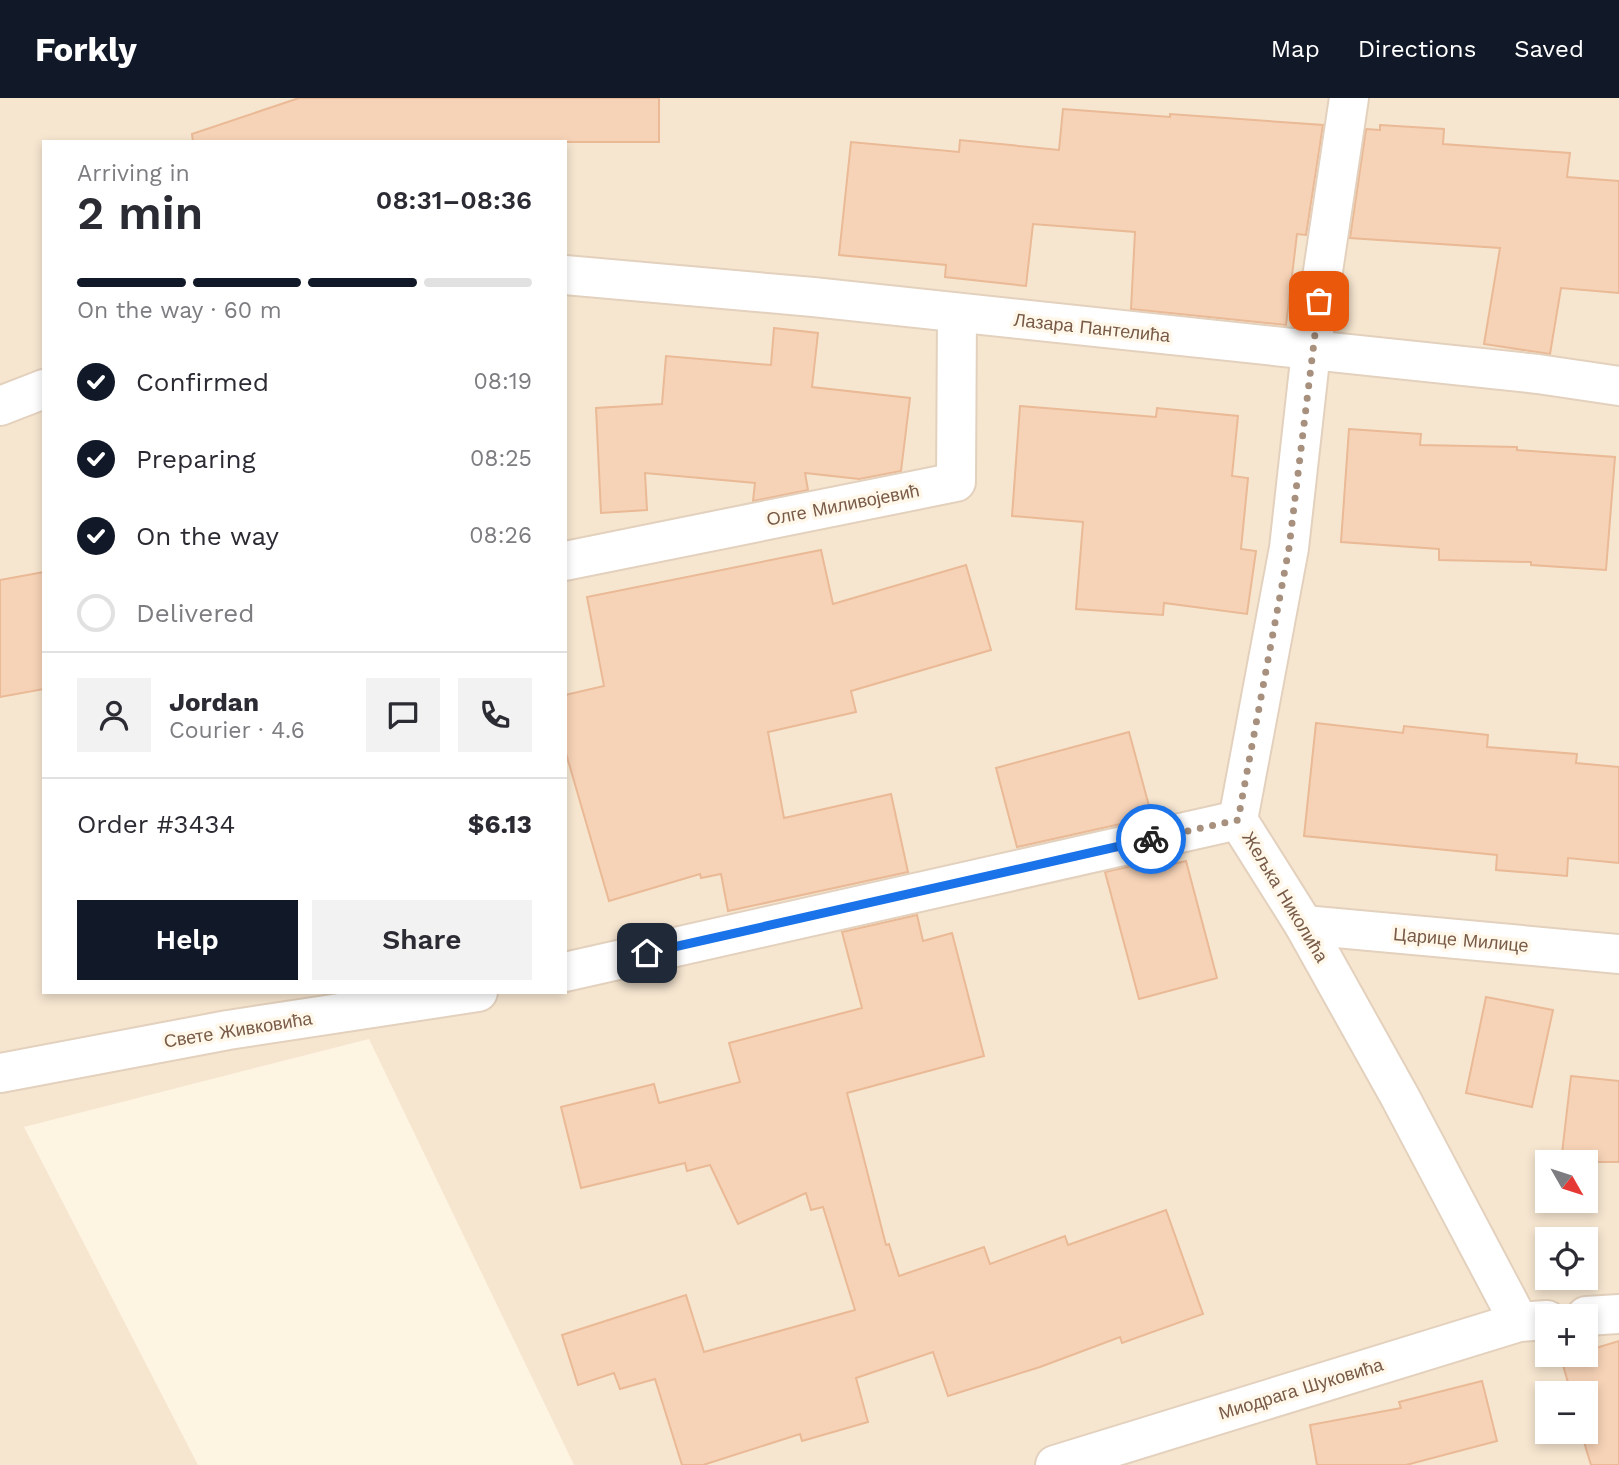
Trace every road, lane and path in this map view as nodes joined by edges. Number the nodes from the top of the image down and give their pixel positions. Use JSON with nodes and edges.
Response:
{"nodes":[{"id":1,"x":1349,"y":98,"type":"edge"},
{"id":2,"x":567,"y":275,"type":"edge"},
{"id":3,"x":957,"y":313,"type":"junction"},
{"id":4,"x":1311,"y":351,"type":"junction"},
{"id":5,"x":1619,"y":386,"type":"edge"},
{"id":6,"x":42,"y":390,"type":"edge"},
{"id":7,"x":0,"y":406,"type":"edge"},
{"id":8,"x":567,"y":561,"type":"edge"},
{"id":9,"x":1238,"y":820,"type":"junction"},
{"id":10,"x":1304,"y":925,"type":"junction"},
{"id":11,"x":1619,"y":954,"type":"edge"},
{"id":12,"x":567,"y":972,"type":"edge"},
{"id":13,"x":465,"y":994,"type":"edge"},
{"id":14,"x":0,"y":1073,"type":"edge"},
{"id":15,"x":1619,"y":1314,"type":"edge"},
{"id":16,"x":1598,"y":1316,"type":"edge"},
{"id":17,"x":1533,"y":1321,"type":"edge"},
{"id":18,"x":1055,"y":1465,"type":"edge"}],
"edges":[{"from":1,"to":4,"type":"street","name":"Жељка Николића"},
{"from":2,"to":3,"type":"street","name":"Лазара Пантелића"},
{"from":3,"to":4,"type":"street","name":"Лазара Пантелића"},
{"from":3,"to":8,"type":"street","name":"Олге Миливојевић"},
{"from":4,"to":5,"type":"street","name":"Лазара Пантелића"},
{"from":4,"to":9,"type":"street","name":"Жељка Николића"},
{"from":6,"to":7,"type":"street"},
{"from":9,"to":10,"type":"street","name":"Жељка Николића"},
{"from":9,"to":12,"type":"street"},
{"from":10,"to":11,"type":"street","name":"Царице Милице"},
{"from":10,"to":17,"type":"street","name":"Жељка Николића"},
{"from":13,"to":14,"type":"street","name":"Свете Живковића"},
{"from":15,"to":16,"type":"street"},
{"from":17,"to":18,"type":"street","name":"Миодрага Шуковића"}]}
